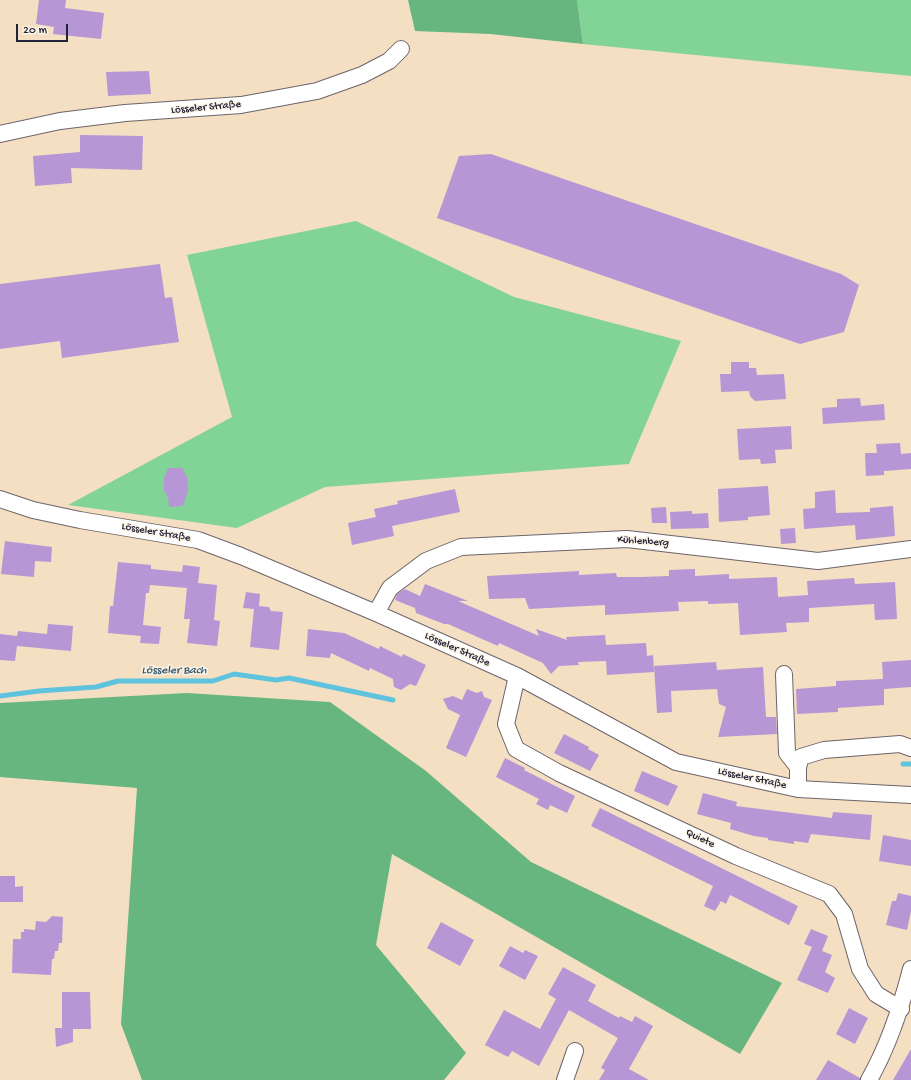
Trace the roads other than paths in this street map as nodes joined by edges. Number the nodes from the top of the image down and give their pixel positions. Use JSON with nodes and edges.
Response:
{"nodes":[{"id":1,"x":401,"y":49,"type":"dead end"},
{"id":2,"x":0,"y":134,"type":"edge"},
{"id":3,"x":0,"y":499,"type":"edge"},
{"id":4,"x":911,"y":549,"type":"edge"},
{"id":5,"x":376,"y":613,"type":"junction"},
{"id":6,"x":784,"y":674,"type":"dead end"},
{"id":7,"x":516,"y":676,"type":"junction"},
{"id":8,"x":911,"y":748,"type":"edge"},
{"id":9,"x":798,"y":767,"type":"junction"},
{"id":10,"x":798,"y":789,"type":"junction"},
{"id":11,"x":911,"y":795,"type":"edge"},
{"id":12,"x":911,"y":969,"type":"edge"},
{"id":13,"x":901,"y":1009,"type":"junction"},
{"id":14,"x":575,"y":1051,"type":"dead end"},
{"id":15,"x":565,"y":1080,"type":"edge"},
{"id":16,"x":868,"y":1080,"type":"edge"}],
"edges":[{"from":1,"to":2,"type":"street","name":"Lösseler Straße"},
{"from":3,"to":5,"type":"street","name":"Lösseler Straße"},
{"from":4,"to":5,"type":"street","name":"Kühlenberg"},
{"from":5,"to":7,"type":"street","name":"Lösseler Straße"},
{"from":6,"to":9,"type":"street"},
{"from":7,"to":10,"type":"street","name":"Lösseler Straße"},
{"from":7,"to":13,"type":"street","name":"Quiete"},
{"from":8,"to":9,"type":"street"},
{"from":9,"to":10,"type":"street"},
{"from":10,"to":11,"type":"street","name":"Lösseler Straße"},
{"from":12,"to":13,"type":"street"},
{"from":13,"to":16,"type":"street"},
{"from":14,"to":15,"type":"street"}]}
